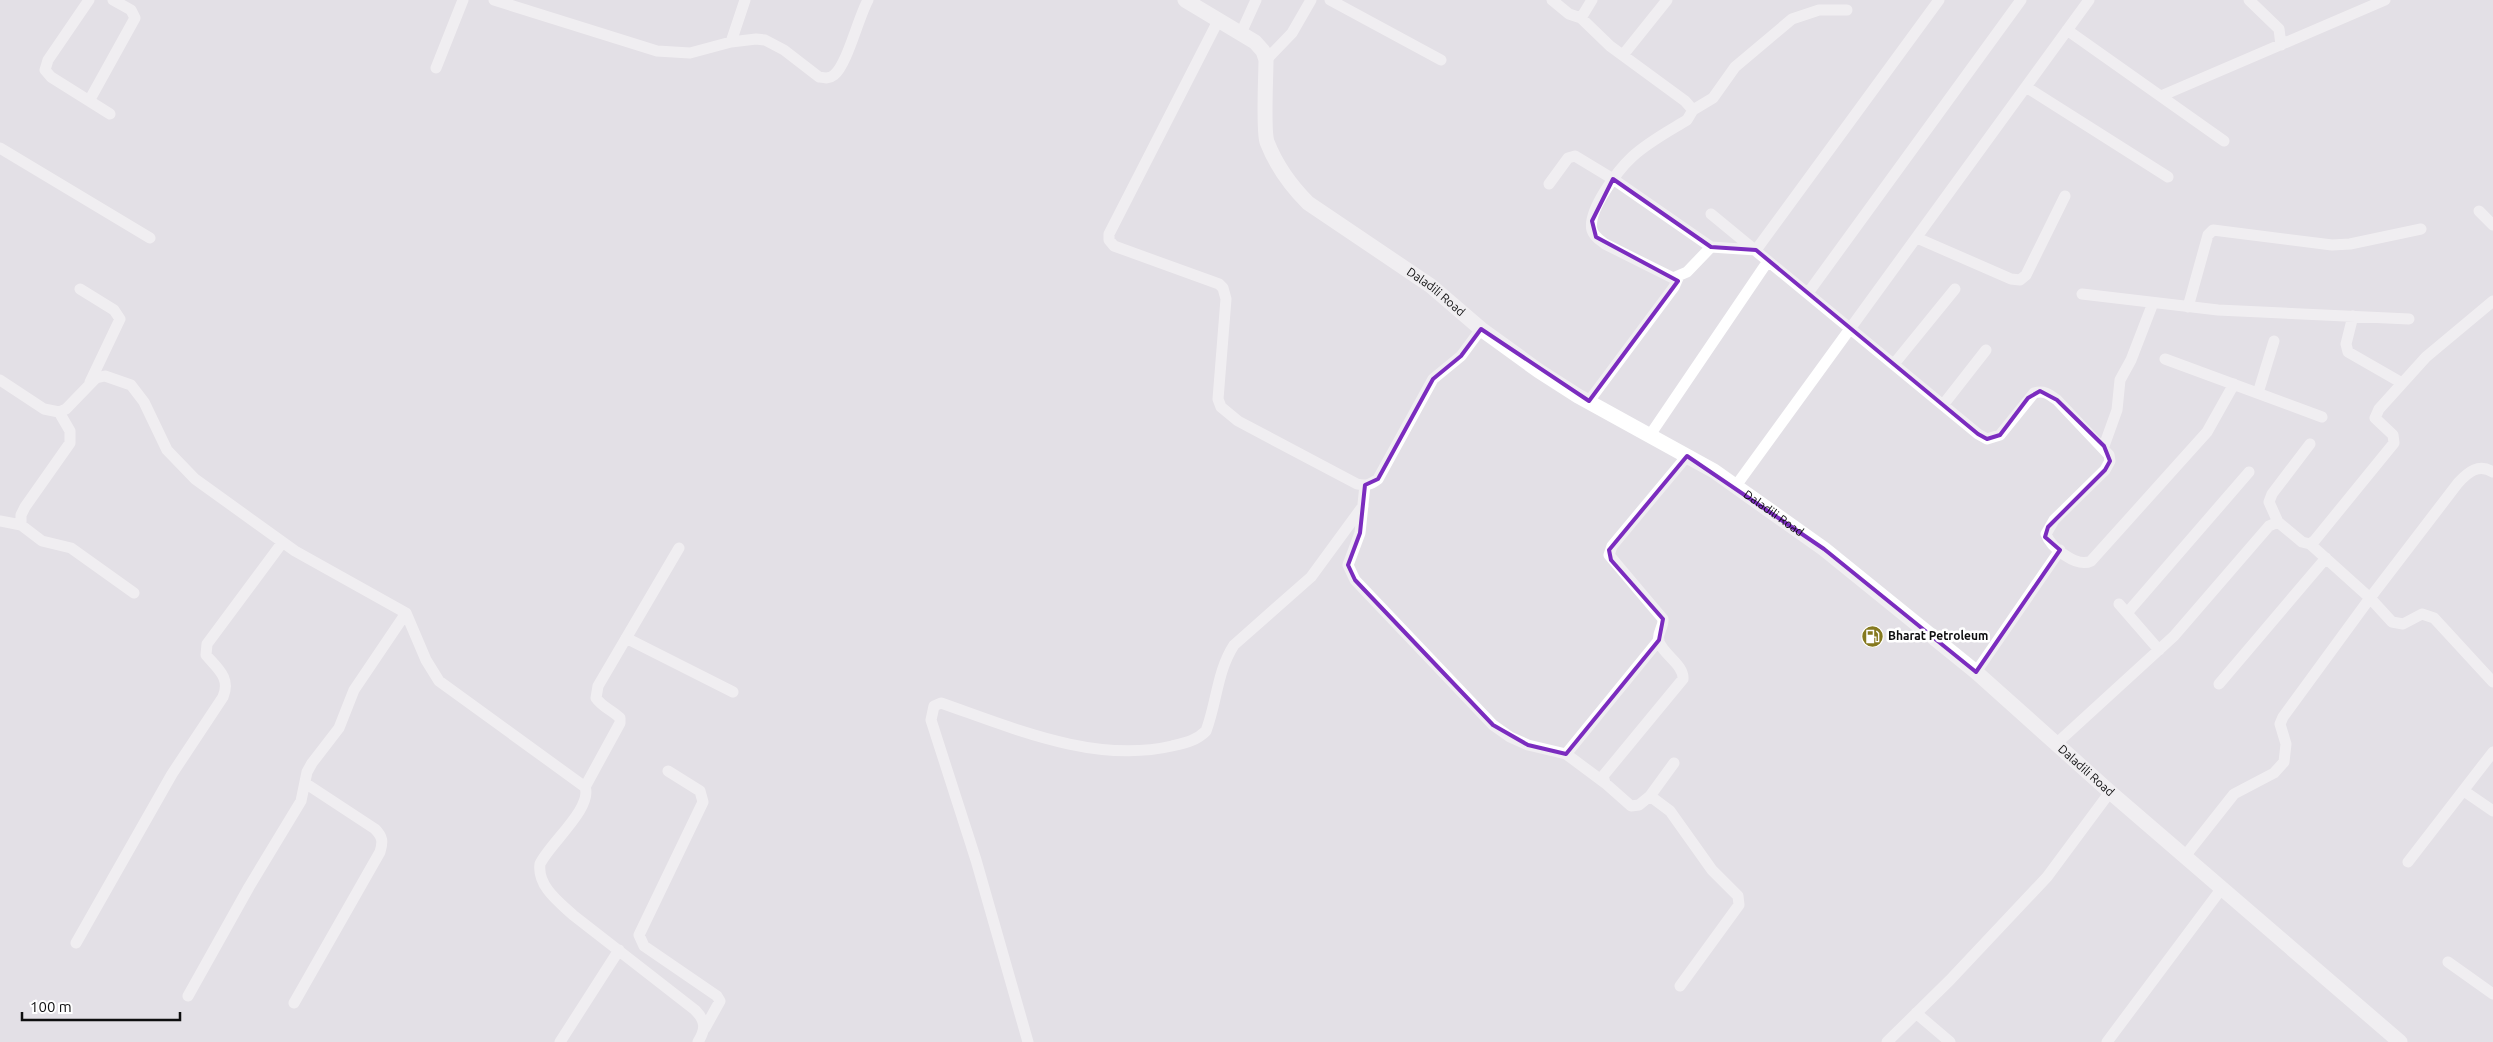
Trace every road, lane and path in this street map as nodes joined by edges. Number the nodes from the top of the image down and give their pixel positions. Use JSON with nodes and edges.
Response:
{"nodes":[{"id":1,"x":89,"y":0,"type":"edge"},
{"id":2,"x":113,"y":0,"type":"edge"},
{"id":3,"x":463,"y":0,"type":"edge"},
{"id":4,"x":494,"y":0,"type":"edge"},
{"id":5,"x":745,"y":0,"type":"edge"},
{"id":6,"x":868,"y":0,"type":"edge"},
{"id":7,"x":1185,"y":0,"type":"edge"},
{"id":8,"x":1256,"y":0,"type":"edge"},
{"id":9,"x":1311,"y":0,"type":"edge"},
{"id":10,"x":1330,"y":0,"type":"edge"},
{"id":11,"x":1552,"y":0,"type":"edge"},
{"id":12,"x":1592,"y":0,"type":"edge"},
{"id":13,"x":1667,"y":0,"type":"edge"},
{"id":14,"x":1939,"y":0,"type":"edge"},
{"id":15,"x":2021,"y":0,"type":"edge"},
{"id":16,"x":2089,"y":0,"type":"edge"},
{"id":17,"x":2249,"y":0,"type":"edge"},
{"id":18,"x":2385,"y":0,"type":"edge"},
{"id":19,"x":1847,"y":10,"type":"dead end"},
{"id":20,"x":1581,"y":18,"type":"junction"},
{"id":21,"x":1219,"y":19,"type":"junction"},
{"id":22,"x":2067,"y":30,"type":"junction"},
{"id":23,"x":1241,"y":33,"type":"junction"},
{"id":24,"x":731,"y":42,"type":"junction"},
{"id":25,"x":2282,"y":45,"type":"junction"},
{"id":26,"x":1623,"y":55,"type":"junction"},
{"id":27,"x":1266,"y":60,"type":"junction"},
{"id":28,"x":1441,"y":60,"type":"dead end"},
{"id":29,"x":436,"y":68,"type":"dead end"},
{"id":30,"x":2026,"y":87,"type":"junction"},
{"id":31,"x":2161,"y":96,"type":"junction"},
{"id":32,"x":89,"y":101,"type":"junction"},
{"id":33,"x":1693,"y":110,"type":"junction"},
{"id":34,"x":110,"y":114,"type":"dead end"},
{"id":35,"x":2224,"y":141,"type":"dead end"},
{"id":36,"x":0,"y":148,"type":"edge"},
{"id":37,"x":2168,"y":177,"type":"dead end"},
{"id":38,"x":1613,"y":180,"type":"junction"},
{"id":39,"x":1549,"y":184,"type":"dead end"},
{"id":40,"x":2065,"y":196,"type":"dead end"},
{"id":41,"x":2479,"y":211,"type":"dead end"},
{"id":42,"x":1711,"y":214,"type":"dead end"},
{"id":43,"x":2493,"y":226,"type":"edge"},
{"id":44,"x":2421,"y":229,"type":"dead end"},
{"id":45,"x":150,"y":238,"type":"dead end"},
{"id":46,"x":1917,"y":238,"type":"junction"},
{"id":47,"x":1711,"y":247,"type":"junction"},
{"id":48,"x":1756,"y":250,"type":"junction"},
{"id":49,"x":1768,"y":261,"type":"junction"},
{"id":50,"x":1678,"y":278,"type":"junction"},
{"id":51,"x":80,"y":289,"type":"dead end"},
{"id":52,"x":1955,"y":289,"type":"dead end"},
{"id":53,"x":1808,"y":293,"type":"junction"},
{"id":54,"x":2082,"y":294,"type":"dead end"},
{"id":55,"x":2493,"y":301,"type":"edge"},
{"id":56,"x":2153,"y":304,"type":"junction"},
{"id":57,"x":2188,"y":307,"type":"junction"},
{"id":58,"x":2353,"y":316,"type":"junction"},
{"id":59,"x":2409,"y":318,"type":"dead end"},
{"id":60,"x":1481,"y":329,"type":"junction"},
{"id":61,"x":1852,"y":329,"type":"junction"},
{"id":62,"x":2274,"y":341,"type":"dead end"},
{"id":63,"x":1986,"y":350,"type":"dead end"},
{"id":64,"x":2165,"y":359,"type":"dead end"},
{"id":65,"x":1894,"y":364,"type":"junction"},
{"id":66,"x":0,"y":380,"type":"edge"},
{"id":67,"x":90,"y":382,"type":"junction"},
{"id":68,"x":2402,"y":383,"type":"junction"},
{"id":69,"x":2234,"y":384,"type":"junction"},
{"id":70,"x":2258,"y":393,"type":"junction"},
{"id":71,"x":1588,"y":401,"type":"junction"},
{"id":72,"x":1943,"y":405,"type":"junction"},
{"id":73,"x":59,"y":412,"type":"junction"},
{"id":74,"x":2322,"y":417,"type":"dead end"},
{"id":75,"x":1650,"y":435,"type":"junction"},
{"id":76,"x":2310,"y":444,"type":"dead end"},
{"id":77,"x":2104,"y":446,"type":"junction"},
{"id":78,"x":1687,"y":456,"type":"junction"},
{"id":79,"x":2492,"y":471,"type":"edge"},
{"id":80,"x":2249,"y":472,"type":"dead end"},
{"id":81,"x":1366,"y":486,"type":"junction"},
{"id":82,"x":1735,"y":486,"type":"junction"},
{"id":83,"x":1363,"y":506,"type":"junction"},
{"id":84,"x":0,"y":522,"type":"edge"},
{"id":85,"x":2278,"y":522,"type":"junction"},
{"id":86,"x":21,"y":525,"type":"junction"},
{"id":87,"x":282,"y":543,"type":"junction"},
{"id":88,"x":2310,"y":544,"type":"junction"},
{"id":89,"x":679,"y":548,"type":"dead end"},
{"id":90,"x":2060,"y":550,"type":"junction"},
{"id":91,"x":2326,"y":558,"type":"junction"},
{"id":92,"x":134,"y":593,"type":"dead end"},
{"id":93,"x":2370,"y":598,"type":"junction"},
{"id":94,"x":2118,"y":604,"type":"dead end"},
{"id":95,"x":406,"y":613,"type":"junction"},
{"id":96,"x":2127,"y":613,"type":"junction"},
{"id":97,"x":626,"y":638,"type":"junction"},
{"id":98,"x":1659,"y":640,"type":"junction"},
{"id":99,"x":2160,"y":650,"type":"junction"},
{"id":100,"x":1976,"y":672,"type":"junction"},
{"id":101,"x":2493,"y":682,"type":"edge"},
{"id":102,"x":2219,"y":684,"type":"dead end"},
{"id":103,"x":733,"y":692,"type":"dead end"},
{"id":104,"x":2056,"y":743,"type":"junction"},
{"id":105,"x":2493,"y":752,"type":"edge"},
{"id":106,"x":1566,"y":754,"type":"junction"},
{"id":107,"x":1674,"y":763,"type":"dead end"},
{"id":108,"x":668,"y":771,"type":"dead end"},
{"id":109,"x":305,"y":783,"type":"junction"},
{"id":110,"x":1605,"y":783,"type":"junction"},
{"id":111,"x":585,"y":787,"type":"junction"},
{"id":112,"x":2464,"y":790,"type":"junction"},
{"id":113,"x":2110,"y":792,"type":"junction"},
{"id":114,"x":1650,"y":796,"type":"junction"},
{"id":115,"x":2493,"y":811,"type":"edge"},
{"id":116,"x":2185,"y":856,"type":"junction"},
{"id":117,"x":2408,"y":862,"type":"dead end"},
{"id":118,"x":2222,"y":888,"type":"junction"},
{"id":119,"x":76,"y":943,"type":"dead end"},
{"id":120,"x":619,"y":950,"type":"junction"},
{"id":121,"x":2448,"y":962,"type":"dead end"},
{"id":122,"x":1680,"y":986,"type":"dead end"},
{"id":123,"x":2493,"y":994,"type":"edge"},
{"id":124,"x":188,"y":996,"type":"dead end"},
{"id":125,"x":294,"y":1003,"type":"dead end"},
{"id":126,"x":1916,"y":1013,"type":"junction"},
{"id":127,"x":705,"y":1028,"type":"junction"},
{"id":128,"x":560,"y":1042,"type":"edge"},
{"id":129,"x":698,"y":1042,"type":"edge"},
{"id":130,"x":1028,"y":1042,"type":"edge"},
{"id":131,"x":1887,"y":1042,"type":"edge"},
{"id":132,"x":1950,"y":1042,"type":"edge"},
{"id":133,"x":2107,"y":1042,"type":"edge"},
{"id":134,"x":2400,"y":1042,"type":"edge"}],
"edges":[{"from":1,"to":32,"type":"street"},
{"from":2,"to":32,"type":"street"},
{"from":3,"to":29,"type":"street"},
{"from":4,"to":24,"type":"street"},
{"from":5,"to":24,"type":"street"},
{"from":6,"to":24,"type":"street"},
{"from":7,"to":21,"type":"main road"},
{"from":8,"to":23,"type":"street"},
{"from":9,"to":27,"type":"street"},
{"from":10,"to":28,"type":"street"},
{"from":11,"to":20,"type":"street"},
{"from":12,"to":20,"type":"street"},
{"from":13,"to":26,"type":"street"},
{"from":14,"to":48,"type":"street"},
{"from":15,"to":53,"type":"street"},
{"from":16,"to":22,"type":"street"},
{"from":17,"to":25,"type":"street"},
{"from":18,"to":25,"type":"street"},
{"from":19,"to":33,"type":"street"},
{"from":20,"to":26,"type":"street"},
{"from":21,"to":23,"type":"main road"},
{"from":21,"to":81,"type":"street"},
{"from":22,"to":30,"type":"street"},
{"from":22,"to":31,"type":"street"},
{"from":23,"to":27,"type":"main road"},
{"from":25,"to":31,"type":"street"},
{"from":26,"to":33,"type":"street"},
{"from":27,"to":60,"type":"main road","name":"Daladili Road"},
{"from":30,"to":37,"type":"street"},
{"from":30,"to":46,"type":"street"},
{"from":31,"to":35,"type":"street"},
{"from":32,"to":34,"type":"street"},
{"from":33,"to":38,"type":"street"},
{"from":36,"to":45,"type":"street"},
{"from":38,"to":39,"type":"street"},
{"from":38,"to":47,"type":"street"},
{"from":38,"to":50,"type":"street"},
{"from":40,"to":46,"type":"street"},
{"from":41,"to":43,"type":"street"},
{"from":42,"to":48,"type":"street"},
{"from":44,"to":57,"type":"street"},
{"from":46,"to":61,"type":"street"},
{"from":47,"to":48,"type":"street"},
{"from":47,"to":50,"type":"street"},
{"from":48,"to":49,"type":"street"},
{"from":49,"to":53,"type":"street"},
{"from":49,"to":75,"type":"street"},
{"from":50,"to":71,"type":"street"},
{"from":51,"to":67,"type":"street"},
{"from":52,"to":65,"type":"street"},
{"from":53,"to":61,"type":"street"},
{"from":54,"to":56,"type":"street"},
{"from":55,"to":68,"type":"street"},
{"from":56,"to":57,"type":"street"},
{"from":56,"to":77,"type":"street"},
{"from":57,"to":58,"type":"street"},
{"from":58,"to":59,"type":"street"},
{"from":58,"to":68,"type":"street"},
{"from":60,"to":71,"type":"main road","name":"Daladili Road"},
{"from":60,"to":81,"type":"street"},
{"from":61,"to":65,"type":"street"},
{"from":61,"to":82,"type":"street"},
{"from":62,"to":70,"type":"street"},
{"from":63,"to":72,"type":"street"},
{"from":64,"to":69,"type":"street"},
{"from":65,"to":72,"type":"street"},
{"from":66,"to":73,"type":"street"},
{"from":67,"to":73,"type":"street"},
{"from":67,"to":87,"type":"street"},
{"from":68,"to":88,"type":"street"},
{"from":69,"to":70,"type":"street"},
{"from":69,"to":90,"type":"street"},
{"from":70,"to":74,"type":"street"},
{"from":71,"to":75,"type":"main road","name":"Daladili Road"},
{"from":72,"to":77,"type":"street"},
{"from":73,"to":86,"type":"street"},
{"from":75,"to":78,"type":"main road","name":"Daladili Road"},
{"from":76,"to":85,"type":"street"},
{"from":77,"to":90,"type":"street"},
{"from":78,"to":82,"type":"main road","name":"Daladili Road"},
{"from":78,"to":98,"type":"street"},
{"from":79,"to":93,"type":"street"},
{"from":80,"to":96,"type":"street"},
{"from":81,"to":83,"type":"street"},
{"from":82,"to":100,"type":"main road","name":"Daladili Road"},
{"from":83,"to":106,"type":"street"},
{"from":83,"to":130,"type":"street"},
{"from":84,"to":86,"type":"street"},
{"from":85,"to":88,"type":"street"},
{"from":85,"to":99,"type":"street"},
{"from":86,"to":92,"type":"street"},
{"from":87,"to":95,"type":"street"},
{"from":87,"to":119,"type":"street"},
{"from":88,"to":91,"type":"street"},
{"from":89,"to":97,"type":"street"},
{"from":90,"to":100,"type":"street"},
{"from":91,"to":93,"type":"street"},
{"from":91,"to":102,"type":"street"},
{"from":93,"to":101,"type":"street"},
{"from":93,"to":116,"type":"street"},
{"from":94,"to":96,"type":"street"},
{"from":95,"to":109,"type":"street"},
{"from":95,"to":111,"type":"street"},
{"from":96,"to":99,"type":"street"},
{"from":97,"to":103,"type":"street"},
{"from":97,"to":111,"type":"street"},
{"from":98,"to":106,"type":"street"},
{"from":98,"to":110,"type":"street"},
{"from":99,"to":104,"type":"street"},
{"from":100,"to":104,"type":"main road","name":"Daladili Road"},
{"from":104,"to":113,"type":"main road","name":"Daladili Road"},
{"from":105,"to":112,"type":"street"},
{"from":106,"to":110,"type":"street"},
{"from":107,"to":114,"type":"street"},
{"from":108,"to":127,"type":"street"},
{"from":109,"to":124,"type":"street"},
{"from":109,"to":125,"type":"street"},
{"from":110,"to":114,"type":"street"},
{"from":111,"to":120,"type":"street"},
{"from":112,"to":115,"type":"street"},
{"from":112,"to":117,"type":"street"},
{"from":113,"to":116,"type":"main road","name":"Daladili Road"},
{"from":113,"to":126,"type":"street"},
{"from":114,"to":122,"type":"street"},
{"from":116,"to":118,"type":"main road","name":"Daladili Road"},
{"from":118,"to":133,"type":"street"},
{"from":118,"to":134,"type":"main road","name":"Daladili Road"},
{"from":120,"to":127,"type":"street"},
{"from":120,"to":128,"type":"street"},
{"from":121,"to":123,"type":"street"},
{"from":126,"to":131,"type":"street"},
{"from":126,"to":132,"type":"street"},
{"from":127,"to":129,"type":"street"}]}
